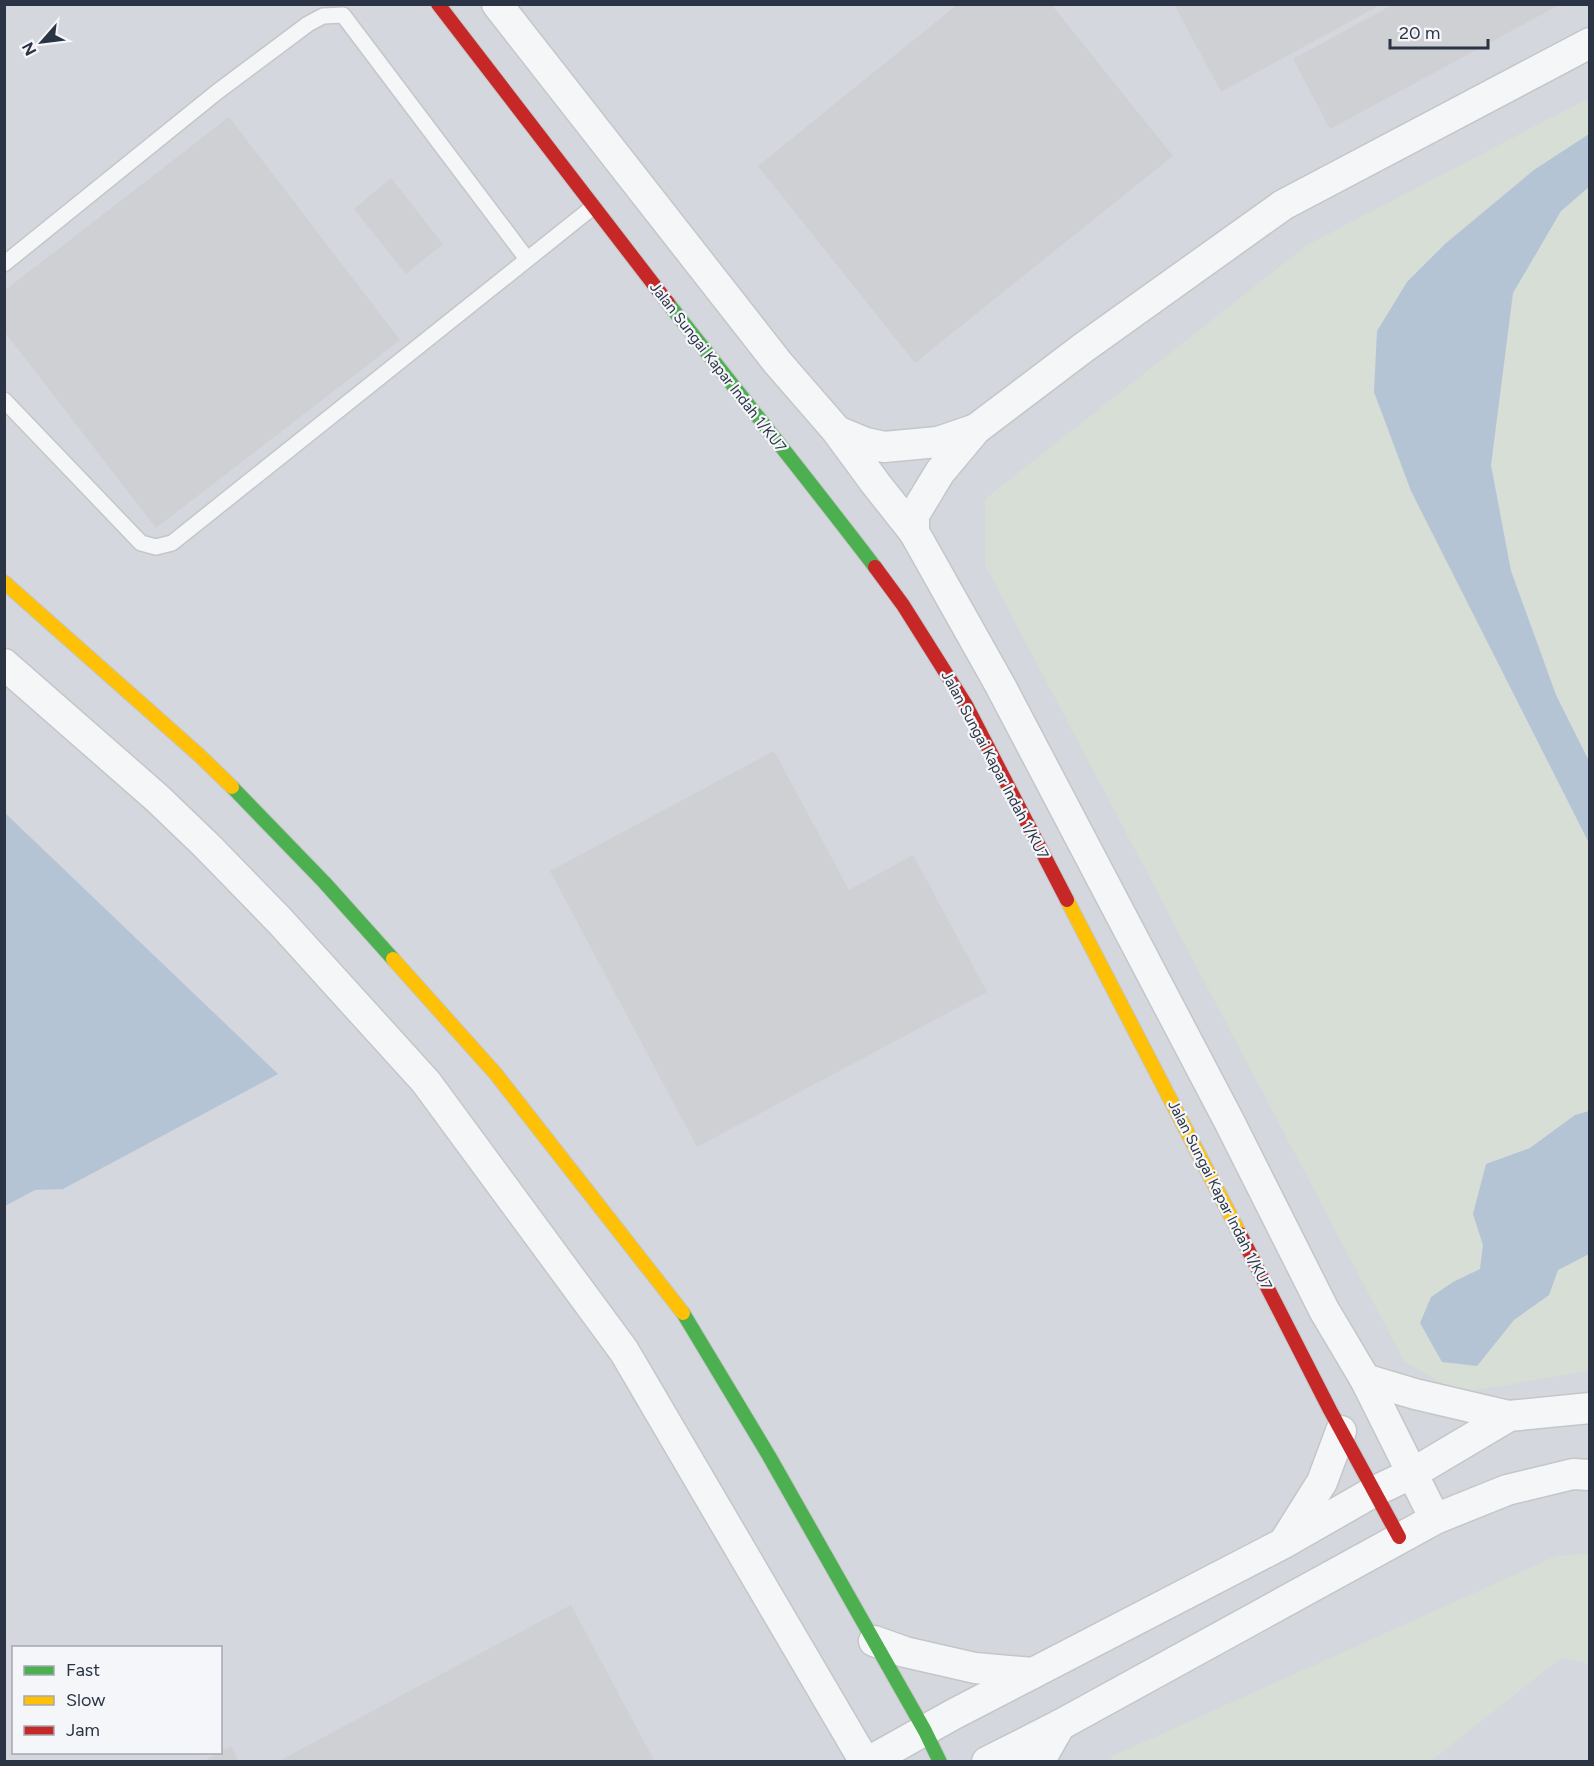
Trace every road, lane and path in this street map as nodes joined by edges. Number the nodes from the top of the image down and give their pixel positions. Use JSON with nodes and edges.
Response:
{"nodes":[{"id":1,"x":438,"y":4,"type":"edge"},
{"id":2,"x":497,"y":4,"type":"edge"},
{"id":3,"x":1590,"y":43,"type":"edge"},
{"id":4,"x":593,"y":207,"type":"junction"},
{"id":5,"x":527,"y":259,"type":"junction"},
{"id":6,"x":4,"y":264,"type":"edge"},
{"id":7,"x":4,"y":400,"type":"edge"},
{"id":8,"x":975,"y":429,"type":"junction"},
{"id":9,"x":871,"y":459,"type":"junction"},
{"id":10,"x":914,"y":532,"type":"junction"},
{"id":11,"x":4,"y":582,"type":"edge"},
{"id":12,"x":4,"y":664,"type":"edge"},
{"id":13,"x":1365,"y":1379,"type":"junction"},
{"id":14,"x":1590,"y":1408,"type":"edge"},
{"id":15,"x":1509,"y":1416,"type":"junction"},
{"id":16,"x":1335,"y":1421,"type":"junction"},
{"id":17,"x":1413,"y":1473,"type":"junction"},
{"id":18,"x":1590,"y":1474,"type":"edge"},
{"id":19,"x":1373,"y":1492,"type":"junction"},
{"id":20,"x":1435,"y":1519,"type":"junction"},
{"id":21,"x":1399,"y":1537,"type":"junction"},
{"id":22,"x":1284,"y":1544,"type":"junction"},
{"id":23,"x":874,"y":1641,"type":"junction"},
{"id":24,"x":1033,"y":1673,"type":"junction"},
{"id":25,"x":1060,"y":1725,"type":"junction"},
{"id":26,"x":925,"y":1731,"type":"junction"},
{"id":27,"x":866,"y":1761,"type":"edge"},
{"id":28,"x":940,"y":1761,"type":"edge"},
{"id":29,"x":987,"y":1761,"type":"edge"},
{"id":30,"x":1039,"y":1761,"type":"edge"}],
"edges":[{"from":1,"to":4,"type":"street","name":"Jalan Sungai Kapar Indah 1/KU7"},
{"from":2,"to":9,"type":"street"},
{"from":3,"to":8,"type":"street"},
{"from":4,"to":5,"type":"lane"},
{"from":4,"to":16,"type":"street","name":"Jalan Sungai Kapar Indah 1/KU7"},
{"from":5,"to":6,"type":"lane"},
{"from":5,"to":7,"type":"lane"},
{"from":8,"to":9,"type":"street"},
{"from":8,"to":10,"type":"street"},
{"from":9,"to":10,"type":"street"},
{"from":10,"to":13,"type":"street"},
{"from":11,"to":23,"type":"street"},
{"from":12,"to":27,"type":"street"},
{"from":13,"to":15,"type":"street"},
{"from":13,"to":17,"type":"street"},
{"from":14,"to":15,"type":"street"},
{"from":15,"to":17,"type":"street"},
{"from":16,"to":19,"type":"street","name":"Jalan Sungai Kapar Indah 1/KU7"},
{"from":16,"to":22,"type":"street"},
{"from":17,"to":19,"type":"street"},
{"from":17,"to":20,"type":"street"},
{"from":18,"to":20,"type":"street"},
{"from":19,"to":21,"type":"street","name":"Jalan Sungai Kapar Indah 1/KU7"},
{"from":19,"to":22,"type":"street"},
{"from":20,"to":21,"type":"street"},
{"from":21,"to":25,"type":"street"},
{"from":22,"to":24,"type":"street"},
{"from":23,"to":24,"type":"street"},
{"from":23,"to":26,"type":"street"},
{"from":24,"to":26,"type":"street"},
{"from":25,"to":29,"type":"street"},
{"from":25,"to":30,"type":"street"},
{"from":26,"to":27,"type":"street"},
{"from":26,"to":28,"type":"street"}]}
